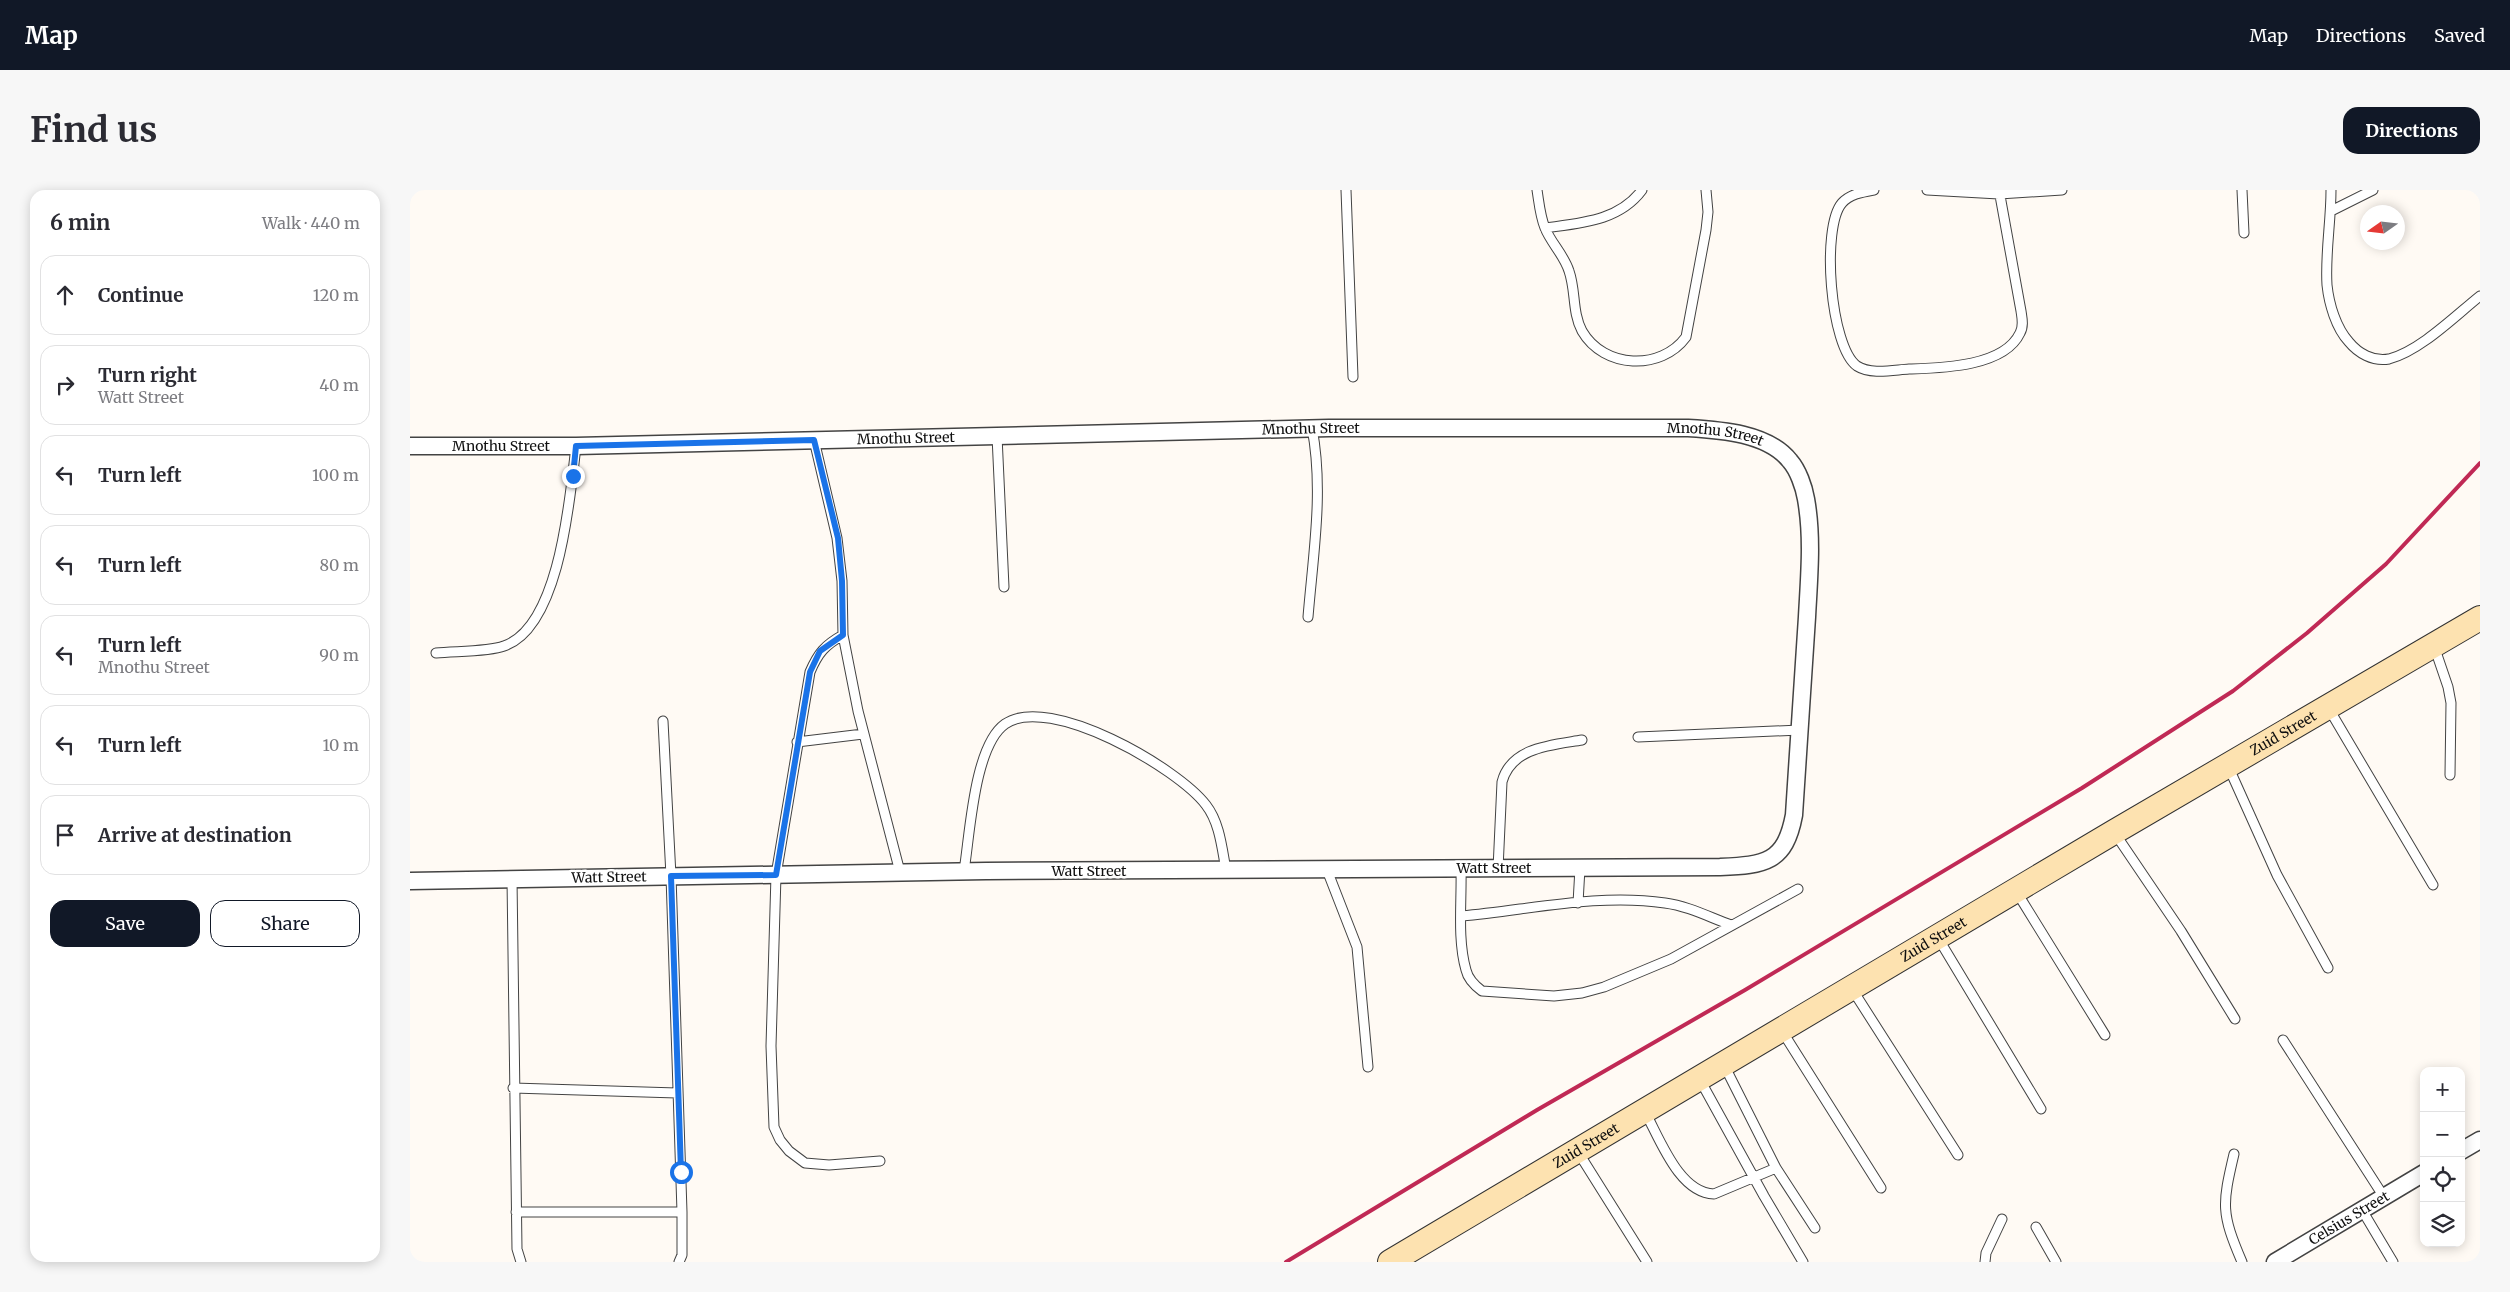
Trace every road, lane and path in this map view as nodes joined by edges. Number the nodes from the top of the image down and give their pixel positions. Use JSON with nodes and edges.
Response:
{"nodes":[{"id":1,"x":1346,"y":190,"type":"edge"},
{"id":2,"x":1537,"y":190,"type":"edge"},
{"id":3,"x":1642,"y":190,"type":"edge"},
{"id":4,"x":1706,"y":190,"type":"edge"},
{"id":5,"x":1874,"y":190,"type":"edge"},
{"id":6,"x":1927,"y":190,"type":"edge"},
{"id":7,"x":2062,"y":190,"type":"edge"},
{"id":8,"x":2242,"y":190,"type":"edge"},
{"id":9,"x":2330,"y":190,"type":"edge"},
{"id":10,"x":2373,"y":190,"type":"edge"},
{"id":11,"x":1999,"y":192,"type":"edge"},
{"id":12,"x":2331,"y":211,"type":"junction"},
{"id":13,"x":1545,"y":228,"type":"junction"},
{"id":14,"x":2244,"y":233,"type":"dead end"},
{"id":15,"x":2480,"y":296,"type":"edge"},
{"id":16,"x":1353,"y":377,"type":"dead end"},
{"id":17,"x":1312,"y":428,"type":"junction"},
{"id":18,"x":997,"y":436,"type":"junction"},
{"id":19,"x":814,"y":440,"type":"junction"},
{"id":20,"x":410,"y":446,"type":"edge"},
{"id":21,"x":576,"y":446,"type":"junction"},
{"id":22,"x":1004,"y":587,"type":"dead end"},
{"id":23,"x":1308,"y":617,"type":"dead end"},
{"id":24,"x":2480,"y":618,"type":"edge"},
{"id":25,"x":843,"y":635,"type":"junction"},
{"id":26,"x":2434,"y":645,"type":"junction"},
{"id":27,"x":436,"y":653,"type":"dead end"},
{"id":28,"x":2328,"y":707,"type":"junction"},
{"id":29,"x":663,"y":721,"type":"dead end"},
{"id":30,"x":1800,"y":730,"type":"junction"},
{"id":31,"x":864,"y":734,"type":"junction"},
{"id":32,"x":1638,"y":737,"type":"dead end"},
{"id":33,"x":1582,"y":740,"type":"dead end"},
{"id":34,"x":797,"y":742,"type":"junction"},
{"id":35,"x":2228,"y":766,"type":"junction"},
{"id":36,"x":2450,"y":775,"type":"dead end"},
{"id":37,"x":2114,"y":832,"type":"junction"},
{"id":38,"x":1767,"y":860,"type":"joint"},
{"id":39,"x":1461,"y":868,"type":"junction"},
{"id":40,"x":1580,"y":868,"type":"junction"},
{"id":41,"x":1498,"y":869,"type":"junction"},
{"id":42,"x":1226,"y":870,"type":"junction"},
{"id":43,"x":1327,"y":870,"type":"junction"},
{"id":44,"x":964,"y":871,"type":"junction"},
{"id":45,"x":900,"y":872,"type":"junction"},
{"id":46,"x":776,"y":875,"type":"junction"},
{"id":47,"x":671,"y":876,"type":"junction"},
{"id":48,"x":512,"y":879,"type":"junction"},
{"id":49,"x":410,"y":881,"type":"edge"},
{"id":50,"x":2433,"y":885,"type":"dead end"},
{"id":51,"x":1798,"y":889,"type":"dead end"},
{"id":52,"x":2016,"y":890,"type":"junction"},
{"id":53,"x":1578,"y":903,"type":"junction"},
{"id":54,"x":1462,"y":916,"type":"junction"},
{"id":55,"x":1731,"y":925,"type":"junction"},
{"id":56,"x":1938,"y":938,"type":"junction"},
{"id":57,"x":2328,"y":968,"type":"dead end"},
{"id":58,"x":1852,"y":989,"type":"junction"},
{"id":59,"x":2235,"y":1019,"type":"dead end"},
{"id":60,"x":1782,"y":1031,"type":"junction"},
{"id":61,"x":2105,"y":1034,"type":"dead end"},
{"id":62,"x":2283,"y":1040,"type":"dead end"},
{"id":63,"x":1724,"y":1065,"type":"junction"},
{"id":64,"x":1368,"y":1067,"type":"dead end"},
{"id":65,"x":1700,"y":1080,"type":"junction"},
{"id":66,"x":513,"y":1088,"type":"junction"},
{"id":67,"x":678,"y":1093,"type":"junction"},
{"id":68,"x":2042,"y":1109,"type":"dead end"},
{"id":69,"x":1645,"y":1112,"type":"junction"},
{"id":70,"x":2480,"y":1140,"type":"edge"},
{"id":71,"x":2465,"y":1149,"type":"edge"},
{"id":72,"x":1577,"y":1152,"type":"junction"},
{"id":73,"x":2234,"y":1154,"type":"dead end"},
{"id":74,"x":1958,"y":1155,"type":"dead end"},
{"id":75,"x":880,"y":1161,"type":"dead end"},
{"id":76,"x":1776,"y":1168,"type":"junction"},
{"id":77,"x":2420,"y":1175,"type":"edge"},
{"id":78,"x":1753,"y":1178,"type":"junction"},
{"id":79,"x":1881,"y":1188,"type":"dead end"},
{"id":80,"x":2384,"y":1197,"type":"junction"},
{"id":81,"x":2362,"y":1210,"type":"junction"},
{"id":82,"x":516,"y":1212,"type":"junction"},
{"id":83,"x":682,"y":1212,"type":"junction"},
{"id":84,"x":2002,"y":1219,"type":"dead end"},
{"id":85,"x":2036,"y":1227,"type":"dead end"},
{"id":86,"x":1815,"y":1228,"type":"dead end"},
{"id":87,"x":521,"y":1262,"type":"edge"},
{"id":88,"x":679,"y":1262,"type":"edge"},
{"id":89,"x":1390,"y":1262,"type":"edge"},
{"id":90,"x":1647,"y":1262,"type":"edge"},
{"id":91,"x":1803,"y":1262,"type":"edge"},
{"id":92,"x":1985,"y":1262,"type":"edge"},
{"id":93,"x":2056,"y":1262,"type":"edge"},
{"id":94,"x":2242,"y":1262,"type":"edge"},
{"id":95,"x":2275,"y":1262,"type":"edge"},
{"id":96,"x":2393,"y":1262,"type":"edge"}],
"edges":[{"from":1,"to":16,"type":"lane"},
{"from":2,"to":13,"type":"lane"},
{"from":3,"to":13,"type":"lane"},
{"from":4,"to":13,"type":"lane"},
{"from":5,"to":11,"type":"lane"},
{"from":6,"to":11,"type":"lane"},
{"from":7,"to":11,"type":"lane"},
{"from":8,"to":14,"type":"lane"},
{"from":9,"to":12,"type":"lane"},
{"from":10,"to":12,"type":"lane"},
{"from":12,"to":15,"type":"lane"},
{"from":17,"to":18,"type":"street","name":"Mnothu Street"},
{"from":17,"to":23,"type":"lane"},
{"from":17,"to":30,"type":"street","name":"Mnothu Street"},
{"from":18,"to":19,"type":"street","name":"Mnothu Street"},
{"from":18,"to":22,"type":"lane"},
{"from":19,"to":21,"type":"street","name":"Mnothu Street"},
{"from":19,"to":25,"type":"lane"},
{"from":20,"to":21,"type":"street","name":"Mnothu Street"},
{"from":21,"to":27,"type":"lane"},
{"from":24,"to":26,"type":"street","name":"Zuid Street"},
{"from":25,"to":31,"type":"lane"},
{"from":25,"to":34,"type":"lane"},
{"from":26,"to":28,"type":"street","name":"Zuid Street"},
{"from":26,"to":36,"type":"lane"},
{"from":28,"to":35,"type":"street","name":"Zuid Street"},
{"from":28,"to":50,"type":"lane"},
{"from":29,"to":47,"type":"lane"},
{"from":30,"to":32,"type":"lane"},
{"from":30,"to":38,"type":"street","name":"Mnothu Street"},
{"from":31,"to":34,"type":"lane"},
{"from":31,"to":45,"type":"lane"},
{"from":33,"to":41,"type":"lane"},
{"from":34,"to":46,"type":"lane"},
{"from":35,"to":37,"type":"street","name":"Zuid Street"},
{"from":35,"to":57,"type":"lane"},
{"from":37,"to":52,"type":"street","name":"Zuid Street"},
{"from":37,"to":59,"type":"lane"},
{"from":38,"to":40,"type":"street","name":"Watt Street"},
{"from":39,"to":41,"type":"street","name":"Watt Street"},
{"from":39,"to":43,"type":"street","name":"Watt Street"},
{"from":39,"to":54,"type":"lane"},
{"from":40,"to":41,"type":"street","name":"Watt Street"},
{"from":40,"to":53,"type":"lane"},
{"from":42,"to":43,"type":"street","name":"Watt Street"},
{"from":42,"to":44,"type":"street","name":"Watt Street"},
{"from":42,"to":44,"type":"lane"},
{"from":43,"to":64,"type":"lane"},
{"from":44,"to":45,"type":"street","name":"Watt Street"},
{"from":45,"to":46,"type":"street","name":"Watt Street"},
{"from":46,"to":47,"type":"street","name":"Watt Street"},
{"from":46,"to":75,"type":"lane"},
{"from":47,"to":48,"type":"street","name":"Watt Street"},
{"from":47,"to":67,"type":"lane"},
{"from":48,"to":49,"type":"street","name":"Watt Street"},
{"from":48,"to":66,"type":"lane"},
{"from":51,"to":55,"type":"lane"},
{"from":52,"to":56,"type":"street","name":"Zuid Street"},
{"from":52,"to":61,"type":"lane"},
{"from":53,"to":54,"type":"lane"},
{"from":53,"to":55,"type":"lane"},
{"from":54,"to":55,"type":"lane"},
{"from":56,"to":58,"type":"street","name":"Zuid Street"},
{"from":56,"to":68,"type":"lane"},
{"from":58,"to":60,"type":"street","name":"Zuid Street"},
{"from":58,"to":74,"type":"lane"},
{"from":60,"to":63,"type":"street","name":"Zuid Street"},
{"from":60,"to":79,"type":"lane"},
{"from":62,"to":80,"type":"lane"},
{"from":63,"to":65,"type":"street","name":"Zuid Street"},
{"from":63,"to":76,"type":"lane"},
{"from":65,"to":69,"type":"street","name":"Zuid Street"},
{"from":65,"to":78,"type":"lane"},
{"from":66,"to":67,"type":"lane"},
{"from":66,"to":82,"type":"lane"},
{"from":67,"to":83,"type":"lane"},
{"from":69,"to":72,"type":"street","name":"Zuid Street"},
{"from":69,"to":78,"type":"lane"},
{"from":70,"to":71,"type":"street"},
{"from":72,"to":89,"type":"street","name":"Zuid Street"},
{"from":72,"to":90,"type":"lane"},
{"from":73,"to":94,"type":"lane"},
{"from":76,"to":78,"type":"lane"},
{"from":76,"to":86,"type":"lane"},
{"from":77,"to":80,"type":"street","name":"Celsius Street"},
{"from":78,"to":91,"type":"lane"},
{"from":80,"to":81,"type":"street","name":"Celsius Street"},
{"from":81,"to":95,"type":"street","name":"Celsius Street"},
{"from":81,"to":96,"type":"lane"},
{"from":82,"to":83,"type":"lane"},
{"from":82,"to":87,"type":"lane"},
{"from":83,"to":88,"type":"lane"},
{"from":84,"to":92,"type":"lane"},
{"from":85,"to":93,"type":"lane"}]}
